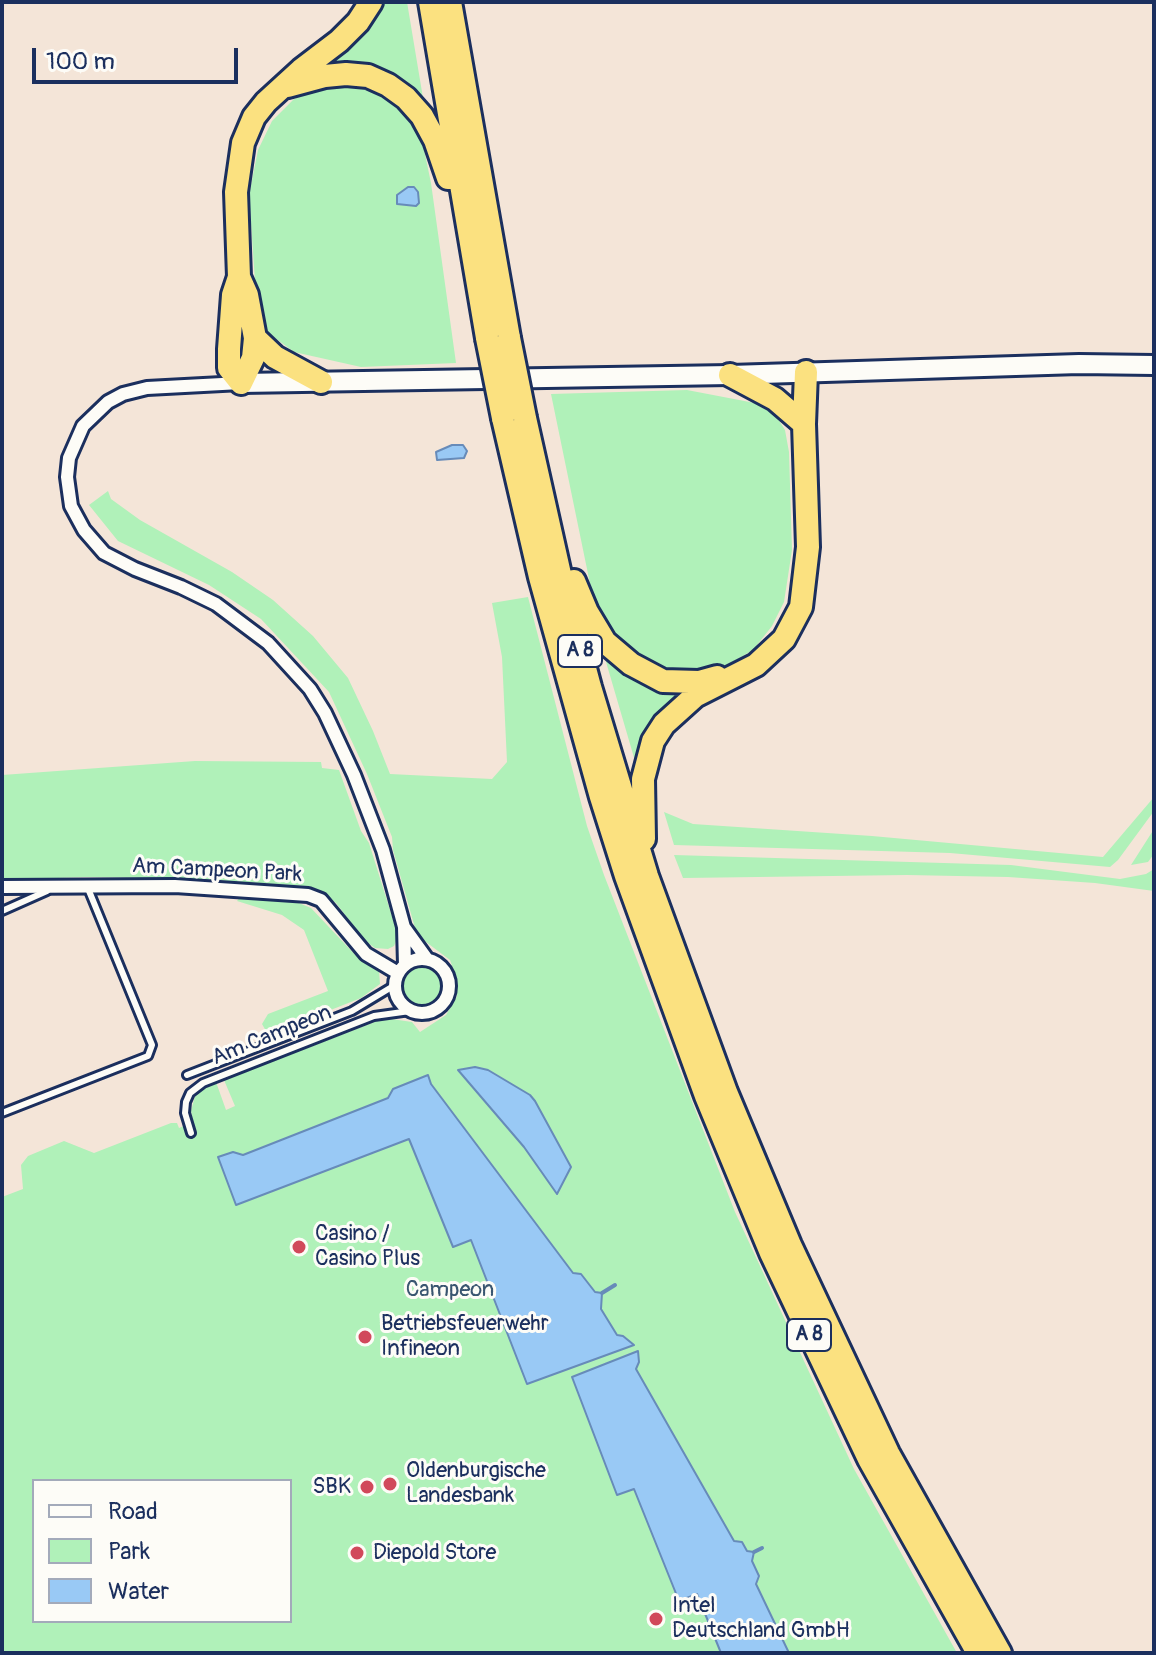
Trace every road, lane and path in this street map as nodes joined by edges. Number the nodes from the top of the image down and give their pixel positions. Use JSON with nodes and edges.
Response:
{"nodes":[{"id":1,"x":371,"y":2,"type":"edge"},
{"id":2,"x":430,"y":2,"type":"edge"},
{"id":3,"x":450,"y":2,"type":"edge"},
{"id":4,"x":283,"y":88,"type":"junction"},
{"id":5,"x":473,"y":252,"type":"junction"},
{"id":6,"x":239,"y":277,"type":"junction"},
{"id":7,"x":255,"y":338,"type":"junction"},
{"id":8,"x":498,"y":338,"type":"junction"},
{"id":9,"x":1154,"y":365,"type":"edge"},
{"id":10,"x":806,"y":372,"type":"junction"},
{"id":11,"x":730,"y":375,"type":"junction"},
{"id":12,"x":321,"y":382,"type":"junction"},
{"id":13,"x":241,"y":383,"type":"junction"},
{"id":14,"x":514,"y":418,"type":"junction"},
{"id":15,"x":804,"y":424,"type":"junction"},
{"id":16,"x":537,"y":473,"type":"junction"},
{"id":17,"x":756,"y":665,"type":"junction"},
{"id":18,"x":628,"y":826,"type":"junction"},
{"id":19,"x":637,"y":876,"type":"junction"},
{"id":20,"x":58,"y":886,"type":"junction"},
{"id":21,"x":87,"y":886,"type":"junction"},
{"id":22,"x":2,"y":887,"type":"edge"},
{"id":23,"x":2,"y":911,"type":"edge"},
{"id":24,"x":404,"y":927,"type":"junction"},
{"id":25,"x":403,"y":946,"type":"junction"},
{"id":26,"x":366,"y":954,"type":"junction"},
{"id":27,"x":427,"y":959,"type":"junction"},
{"id":28,"x":399,"y":974,"type":"junction"},
{"id":29,"x":410,"y":1011,"type":"junction"},
{"id":30,"x":187,"y":1075,"type":"dead end"},
{"id":31,"x":2,"y":1113,"type":"edge"},
{"id":32,"x":191,"y":1133,"type":"dead end"},
{"id":33,"x":978,"y":1653,"type":"edge"},
{"id":34,"x":1000,"y":1653,"type":"edge"}],
"edges":[{"from":1,"to":4,"type":"highway"},
{"from":2,"to":5,"type":"highway","number":"A 8"},
{"from":3,"to":8,"type":"highway","number":"A 8"},
{"from":4,"to":5,"type":"highway"},
{"from":4,"to":6,"type":"highway"},
{"from":5,"to":8,"type":"highway","number":"A 8"},
{"from":6,"to":7,"type":"highway"},
{"from":6,"to":13,"type":"highway"},
{"from":7,"to":12,"type":"highway"},
{"from":7,"to":13,"type":"highway"},
{"from":8,"to":14,"type":"highway","number":"A 8","bridge":true},
{"from":9,"to":10,"type":"main road"},
{"from":10,"to":11,"type":"main road"},
{"from":10,"to":15,"type":"highway"},
{"from":11,"to":12,"type":"main road"},
{"from":11,"to":15,"type":"highway"},
{"from":12,"to":13,"type":"main road"},
{"from":13,"to":24,"type":"street"},
{"from":14,"to":16,"type":"highway","number":"A 8"},
{"from":14,"to":18,"type":"highway","number":"A 8"},
{"from":15,"to":17,"type":"highway"},
{"from":16,"to":17,"type":"highway"},
{"from":16,"to":18,"type":"highway","number":"A 8"},
{"from":17,"to":18,"type":"highway"},
{"from":18,"to":19,"type":"highway"},
{"from":18,"to":19,"type":"highway","number":"A 8"},
{"from":19,"to":33,"type":"highway","number":"A 8"},
{"from":19,"to":34,"type":"highway","number":"A 8"},
{"from":20,"to":21,"type":"street","name":"Am Campeon Park"},
{"from":20,"to":22,"type":"street","name":"Am Campeon Park"},
{"from":20,"to":23,"type":"lane"},
{"from":21,"to":26,"type":"street","name":"Am Campeon Park"},
{"from":21,"to":31,"type":"lane"},
{"from":24,"to":25,"type":"street"},
{"from":24,"to":27,"type":"street"},
{"from":25,"to":26,"type":"street"},
{"from":25,"to":28,"type":"street"},
{"from":26,"to":28,"type":"street","name":"Am Campeon Park"},
{"from":27,"to":28,"type":"street"},
{"from":27,"to":29,"type":"street"},
{"from":28,"to":29,"type":"street"},
{"from":28,"to":30,"type":"lane","name":"Am Campeon"},
{"from":29,"to":32,"type":"lane","name":"Am Campeon"}]}
